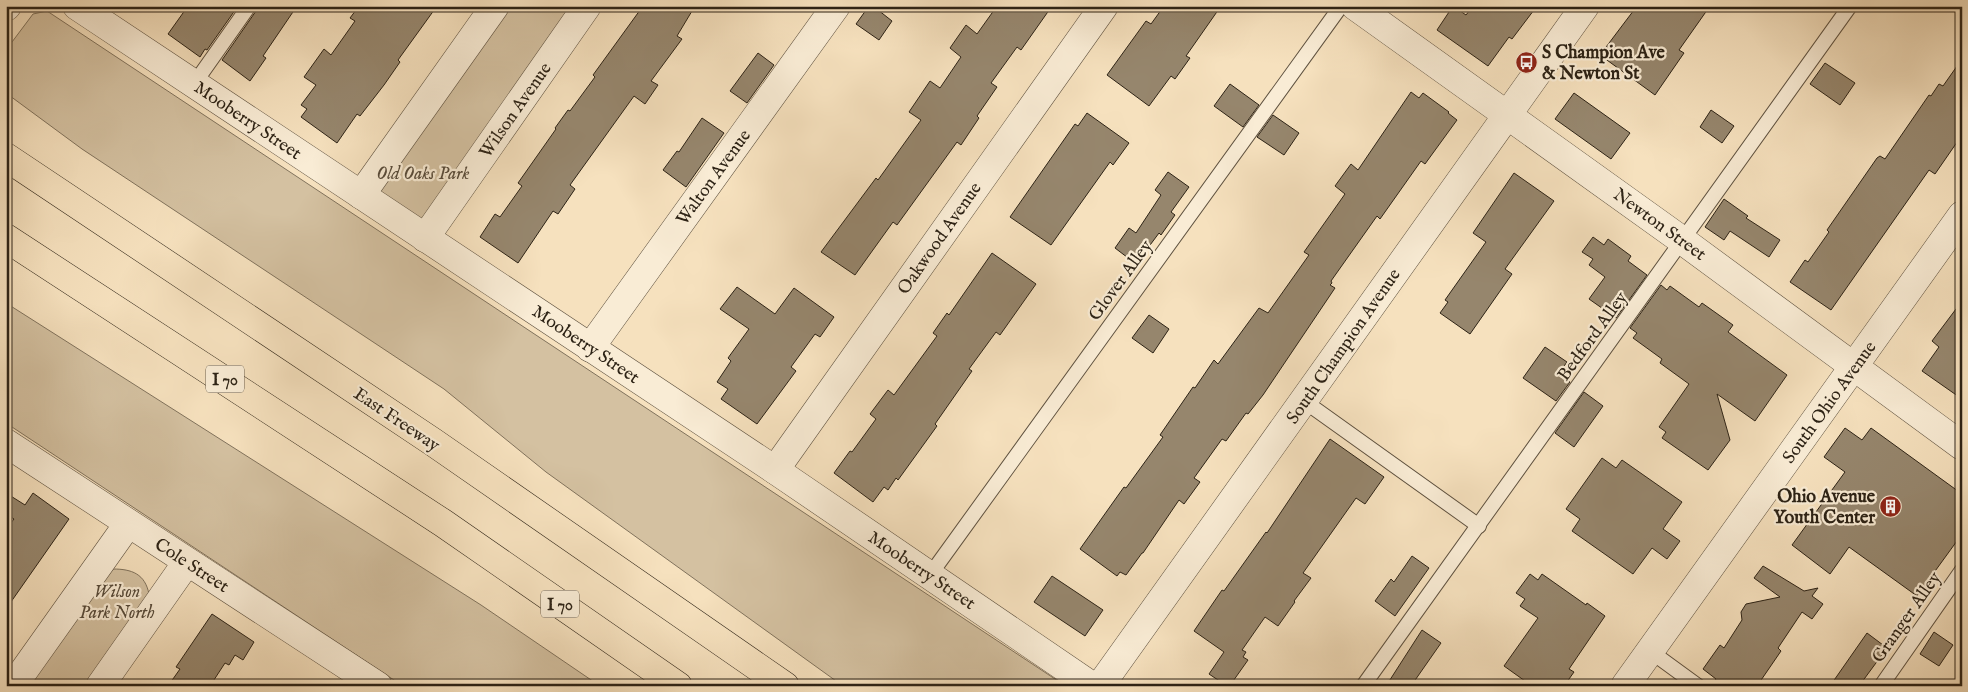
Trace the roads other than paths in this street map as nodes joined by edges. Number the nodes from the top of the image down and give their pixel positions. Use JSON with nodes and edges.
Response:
{"nodes":[{"id":1,"x":77,"y":6,"type":"edge"},
{"id":2,"x":249,"y":6,"type":"edge"},
{"id":3,"x":495,"y":6,"type":"edge"},
{"id":4,"x":587,"y":6,"type":"edge"},
{"id":5,"x":836,"y":6,"type":"edge"},
{"id":6,"x":1104,"y":6,"type":"edge"},
{"id":7,"x":1341,"y":6,"type":"edge"},
{"id":8,"x":1355,"y":6,"type":"edge"},
{"id":9,"x":1585,"y":6,"type":"edge"},
{"id":10,"x":1850,"y":6,"type":"edge"},
{"id":11,"x":194,"y":84,"type":"junction"},
{"id":12,"x":1508,"y":115,"type":"junction"},
{"id":13,"x":6,"y":136,"type":"edge"},
{"id":14,"x":6,"y":157,"type":"edge"},
{"id":15,"x":36,"y":177,"type":"junction"},
{"id":16,"x":361,"y":195,"type":"junction"},
{"id":17,"x":1962,"y":215,"type":"edge"},
{"id":18,"x":6,"y":238,"type":"edge"},
{"id":19,"x":425,"y":238,"type":"junction"},
{"id":20,"x":1683,"y":241,"type":"junction"},
{"id":21,"x":590,"y":348,"type":"junction"},
{"id":22,"x":1854,"y":368,"type":"junction"},
{"id":23,"x":1304,"y":401,"type":"junction"},
{"id":24,"x":6,"y":443,"type":"edge"},
{"id":25,"x":1962,"y":446,"type":"edge"},
{"id":26,"x":774,"y":470,"type":"junction"},
{"id":27,"x":128,"y":524,"type":"junction"},
{"id":28,"x":1479,"y":526,"type":"junction"},
{"id":29,"x":188,"y":562,"type":"junction"},
{"id":30,"x":1962,"y":570,"type":"edge"},
{"id":31,"x":930,"y":575,"type":"junction"},
{"id":32,"x":1650,"y":651,"type":"junction"},
{"id":33,"x":364,"y":682,"type":"edge"},
{"id":34,"x":12,"y":686,"type":"edge"},
{"id":35,"x":100,"y":686,"type":"edge"},
{"id":36,"x":678,"y":686,"type":"edge"},
{"id":37,"x":785,"y":686,"type":"edge"},
{"id":38,"x":1092,"y":686,"type":"edge"},
{"id":39,"x":1100,"y":686,"type":"edge"},
{"id":40,"x":1364,"y":686,"type":"edge"},
{"id":41,"x":1625,"y":686,"type":"edge"},
{"id":42,"x":1698,"y":686,"type":"edge"},
{"id":43,"x":1882,"y":686,"type":"edge"}],
"edges":[{"from":1,"to":11,"type":"street","name":"Mooberry Street"},
{"from":2,"to":11,"type":"lane"},
{"from":3,"to":16,"type":"street"},
{"from":4,"to":19,"type":"street","name":"Wilson Avenue"},
{"from":5,"to":21,"type":"street","name":"Walton Avenue"},
{"from":6,"to":26,"type":"street","name":"Oakwood Avenue"},
{"from":7,"to":31,"type":"lane","name":"Glover Alley"},
{"from":8,"to":12,"type":"street","name":"Newton Street"},
{"from":9,"to":12,"type":"street","name":"South Champion Avenue"},
{"from":10,"to":20,"type":"lane","name":"Bedford Alley"},
{"from":11,"to":16,"type":"street","name":"Mooberry Street"},
{"from":12,"to":20,"type":"street","name":"Newton Street"},
{"from":12,"to":23,"type":"street","name":"South Champion Avenue"},
{"from":13,"to":15,"type":"highway"},
{"from":14,"to":15,"type":"highway","name":"East Freeway"},
{"from":15,"to":37,"type":"highway","name":"East Freeway"},
{"from":16,"to":19,"type":"street","name":"Mooberry Street"},
{"from":17,"to":22,"type":"street","name":"South Ohio Avenue"},
{"from":18,"to":36,"type":"highway","number":"I 70"},
{"from":19,"to":21,"type":"street","name":"Mooberry Street"},
{"from":20,"to":22,"type":"street","name":"Newton Street"},
{"from":20,"to":28,"type":"lane","name":"Bedford Alley"},
{"from":21,"to":26,"type":"street","name":"Mooberry Street"},
{"from":22,"to":25,"type":"street","name":"Newton Street"},
{"from":22,"to":32,"type":"street","name":"South Ohio Avenue"},
{"from":23,"to":28,"type":"lane"},
{"from":23,"to":39,"type":"street","name":"South Champion Avenue"},
{"from":24,"to":27,"type":"street","name":"Cole Street"},
{"from":26,"to":31,"type":"street","name":"Mooberry Street"},
{"from":27,"to":29,"type":"street","name":"Cole Street"},
{"from":27,"to":34,"type":"street"},
{"from":28,"to":40,"type":"lane","name":"Bedford Alley"},
{"from":29,"to":33,"type":"street","name":"Cole Street"},
{"from":29,"to":35,"type":"street"},
{"from":30,"to":43,"type":"lane","name":"Granger Alley"},
{"from":31,"to":38,"type":"street","name":"Mooberry Street"},
{"from":32,"to":41,"type":"street","name":"South Ohio Avenue"},
{"from":32,"to":42,"type":"lane"}]}
